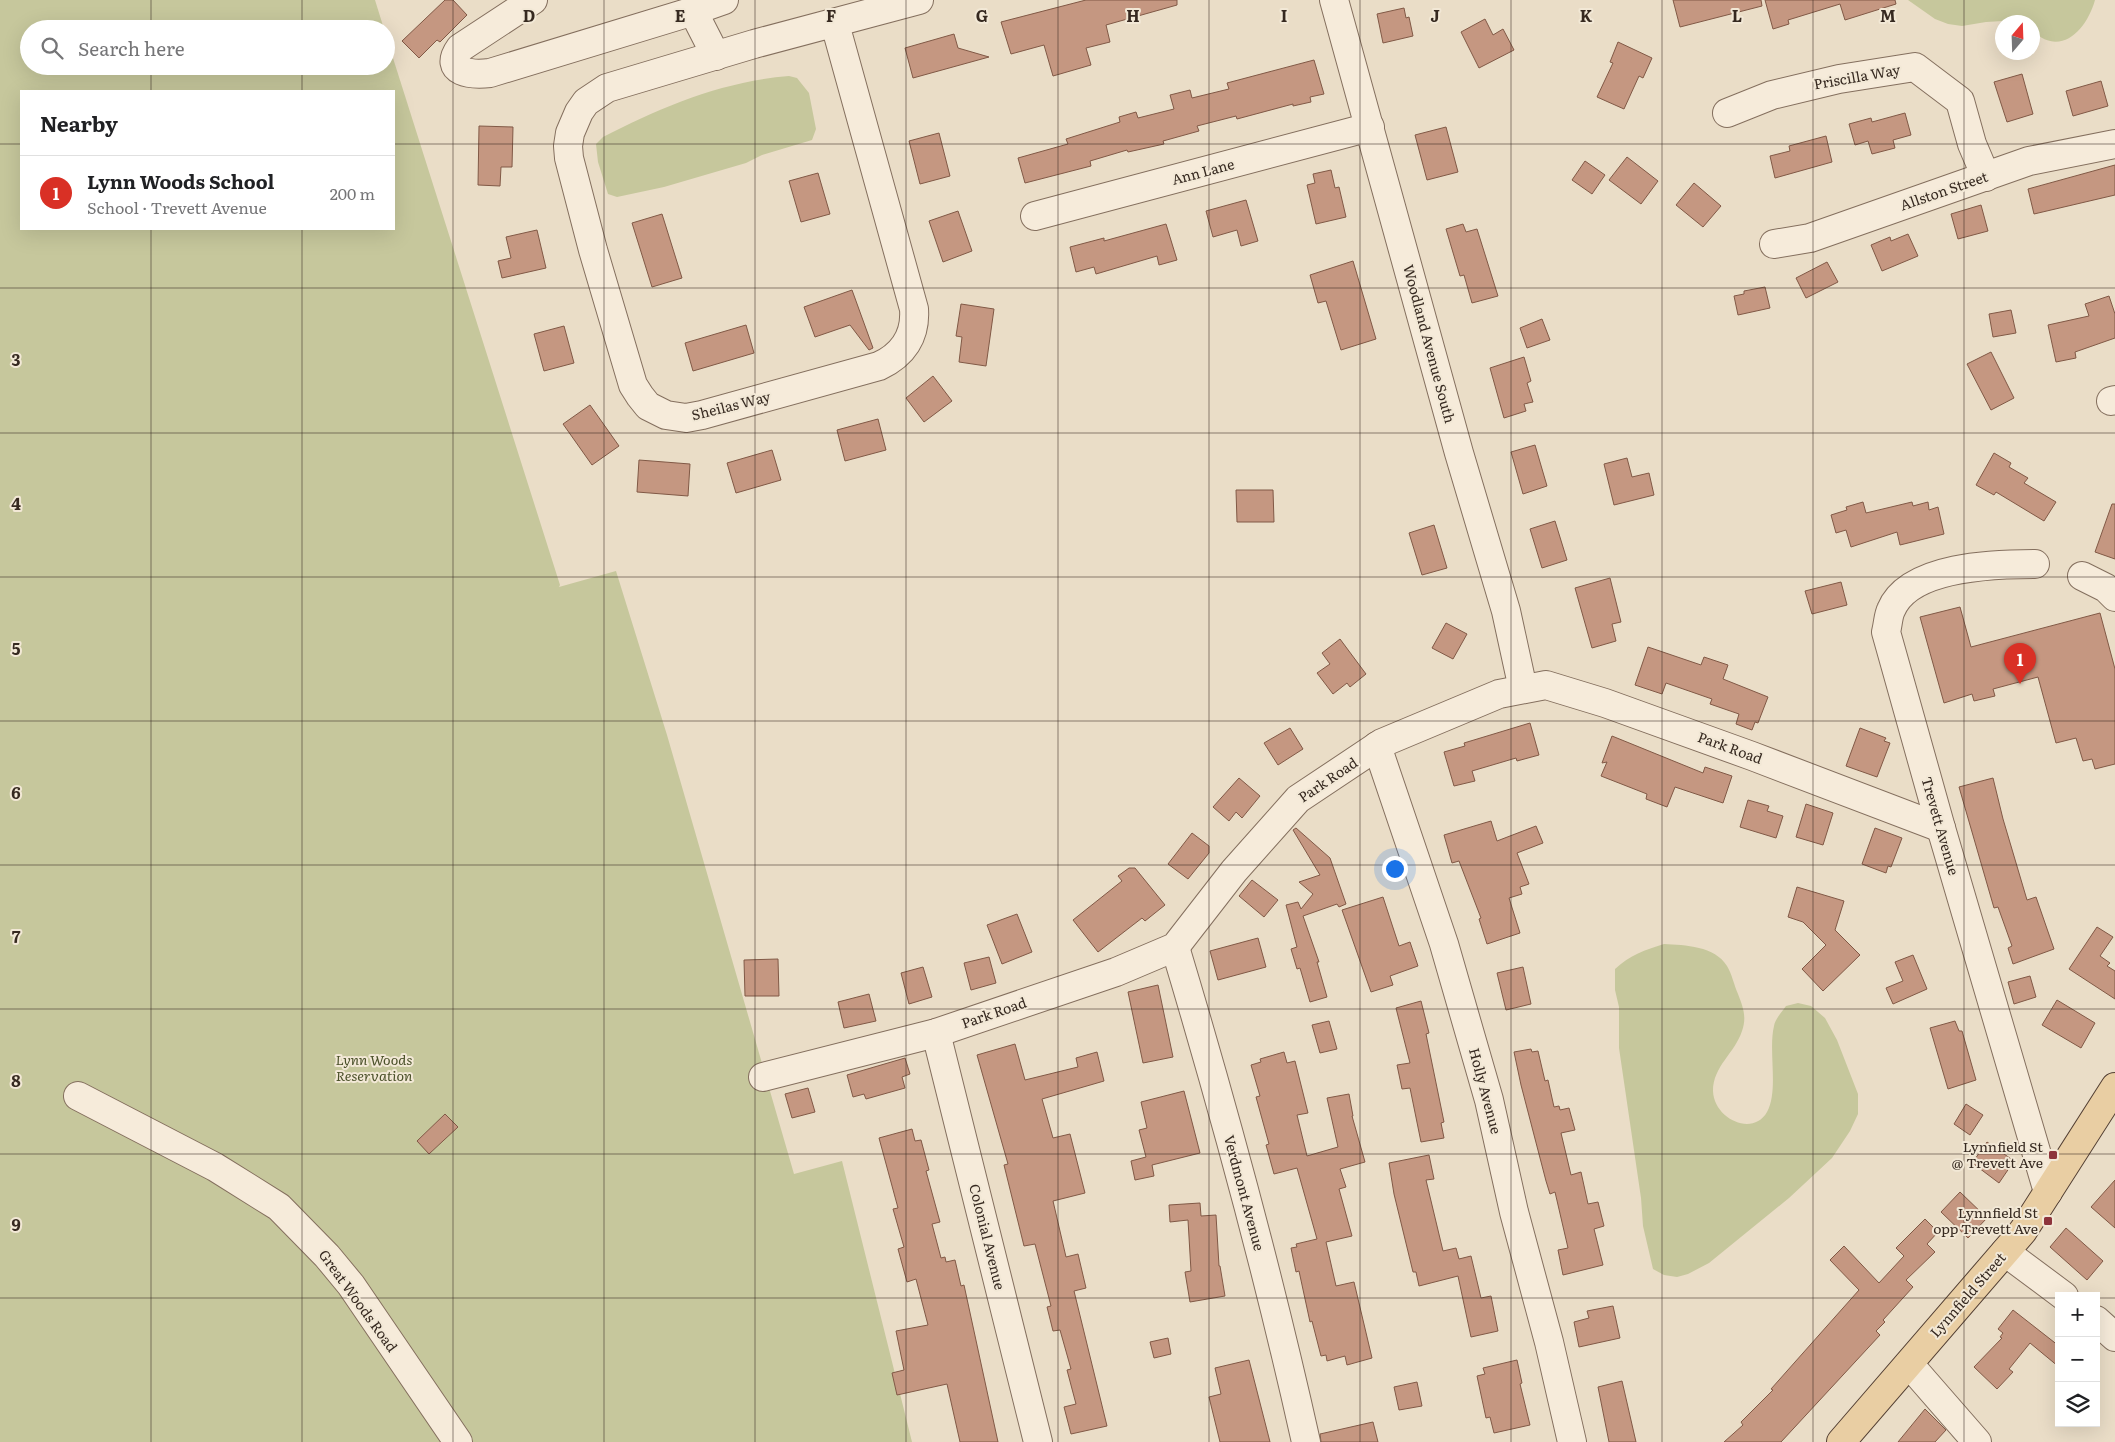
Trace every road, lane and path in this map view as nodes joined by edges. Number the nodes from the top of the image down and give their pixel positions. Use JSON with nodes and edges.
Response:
{"nodes":[{"id":1,"x":533,"y":0,"type":"edge"},
{"id":2,"x":724,"y":0,"type":"edge"},
{"id":3,"x":919,"y":0,"type":"edge"},
{"id":4,"x":1334,"y":0,"type":"edge"},
{"id":5,"x":693,"y":11,"type":"junction"},
{"id":6,"x":835,"y":24,"type":"junction"},
{"id":7,"x":716,"y":56,"type":"junction"},
{"id":8,"x":1728,"y":112,"type":"dead end"},
{"id":9,"x":1370,"y":127,"type":"junction"},
{"id":10,"x":2115,"y":144,"type":"edge"},
{"id":11,"x":1986,"y":177,"type":"junction"},
{"id":12,"x":1035,"y":216,"type":"dead end"},
{"id":13,"x":1774,"y":244,"type":"dead end"},
{"id":14,"x":2035,"y":564,"type":"dead end"},
{"id":15,"x":2082,"y":576,"type":"dead end"},
{"id":16,"x":2112,"y":594,"type":"edge"},
{"id":17,"x":1523,"y":689,"type":"junction"},
{"id":18,"x":1378,"y":746,"type":"junction"},
{"id":19,"x":1941,"y":828,"type":"junction"},
{"id":20,"x":1175,"y":946,"type":"junction"},
{"id":21,"x":936,"y":1033,"type":"junction"},
{"id":22,"x":763,"y":1077,"type":"dead end"},
{"id":23,"x":2115,"y":1087,"type":"edge"},
{"id":24,"x":78,"y":1096,"type":"dead end"},
{"id":25,"x":2048,"y":1192,"type":"junction"},
{"id":26,"x":2005,"y":1252,"type":"junction"},
{"id":27,"x":2059,"y":1292,"type":"edge"},
{"id":28,"x":2100,"y":1324,"type":"edge"},
{"id":29,"x":2115,"y":1337,"type":"edge"},
{"id":30,"x":1909,"y":1364,"type":"junction"},
{"id":31,"x":458,"y":1442,"type":"edge"},
{"id":32,"x":1038,"y":1442,"type":"edge"},
{"id":33,"x":1306,"y":1442,"type":"edge"},
{"id":34,"x":1572,"y":1442,"type":"edge"},
{"id":35,"x":1841,"y":1442,"type":"edge"},
{"id":36,"x":1977,"y":1442,"type":"edge"}],
"edges":[{"from":1,"to":5,"type":"street"},
{"from":2,"to":5,"type":"street"},
{"from":3,"to":6,"type":"street","name":"Sheilas Way"},
{"from":4,"to":9,"type":"street","name":"Woodland Avenue South"},
{"from":5,"to":7,"type":"street"},
{"from":6,"to":7,"type":"street","name":"Sheilas Way"},
{"from":6,"to":7,"type":"street","name":"Sheilas Way"},
{"from":8,"to":11,"type":"street","name":"Priscilla Way"},
{"from":9,"to":12,"type":"street","name":"Ann Lane"},
{"from":9,"to":17,"type":"street","name":"Woodland Avenue South"},
{"from":10,"to":11,"type":"street","name":"Allston Street"},
{"from":11,"to":13,"type":"street","name":"Allston Street"},
{"from":14,"to":19,"type":"street","name":"Trevett Avenue"},
{"from":15,"to":16,"type":"street"},
{"from":17,"to":18,"type":"street","name":"Park Road"},
{"from":17,"to":19,"type":"street","name":"Park Road"},
{"from":18,"to":20,"type":"street","name":"Park Road"},
{"from":18,"to":34,"type":"street","name":"Holly Avenue"},
{"from":19,"to":25,"type":"street","name":"Trevett Avenue"},
{"from":20,"to":21,"type":"street","name":"Park Road"},
{"from":20,"to":33,"type":"street","name":"Verdmont Avenue"},
{"from":21,"to":22,"type":"street","name":"Park Road"},
{"from":21,"to":32,"type":"street","name":"Colonial Avenue"},
{"from":23,"to":25,"type":"main road","name":"Lynnfield Street"},
{"from":24,"to":31,"type":"street","name":"Great Woods Road"},
{"from":25,"to":26,"type":"main road","name":"Lynnfield Street"},
{"from":26,"to":27,"type":"street"},
{"from":26,"to":30,"type":"main road","name":"Lynnfield Street"},
{"from":28,"to":29,"type":"street"},
{"from":30,"to":35,"type":"main road","name":"Lynnfield Street"},
{"from":30,"to":36,"type":"street"}]}
